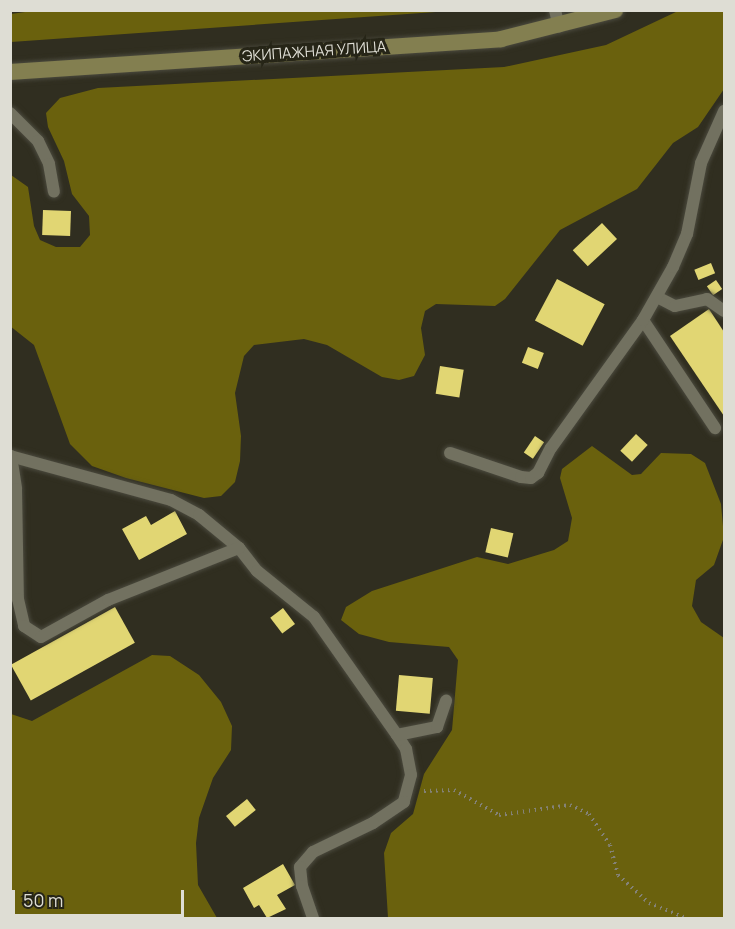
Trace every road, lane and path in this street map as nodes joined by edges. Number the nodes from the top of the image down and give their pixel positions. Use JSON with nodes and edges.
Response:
{"nodes":[{"id":1,"x":615,"y":10,"type":"edge"},
{"id":2,"x":588,"y":15,"type":"edge"},
{"id":3,"x":557,"y":19,"type":"edge"},
{"id":4,"x":10,"y":72,"type":"edge"},
{"id":5,"x":724,"y":111,"type":"edge"},
{"id":6,"x":10,"y":113,"type":"edge"},
{"id":7,"x":54,"y":192,"type":"dead end"},
{"id":8,"x":657,"y":297,"type":"junction"},
{"id":9,"x":724,"y":311,"type":"edge"},
{"id":10,"x":643,"y":320,"type":"junction"},
{"id":11,"x":715,"y":428,"type":"dead end"},
{"id":12,"x":450,"y":453,"type":"dead end"},
{"id":13,"x":11,"y":456,"type":"edge"},
{"id":14,"x":239,"y":548,"type":"junction"},
{"id":15,"x":446,"y":701,"type":"dead end"},
{"id":16,"x":397,"y":735,"type":"junction"},
{"id":17,"x":422,"y":791,"type":"dead end"},
{"id":18,"x":314,"y":918,"type":"edge"},
{"id":19,"x":686,"y":918,"type":"edge"}],
"edges":[{"from":1,"to":2,"type":"main road","name":"ЭКИПАЖНАЯ УЛИЦА"},
{"from":2,"to":3,"type":"main road","name":"ЭКИПАЖНАЯ УЛИЦА"},
{"from":3,"to":4,"type":"main road","name":"ЭКИПАЖНАЯ УЛИЦА"},
{"from":5,"to":8,"type":"lane"},
{"from":6,"to":7,"type":"lane"},
{"from":8,"to":9,"type":"lane"},
{"from":8,"to":10,"type":"lane"},
{"from":10,"to":11,"type":"lane"},
{"from":10,"to":12,"type":"lane"},
{"from":13,"to":14,"type":"lane"},
{"from":13,"to":14,"type":"lane"},
{"from":14,"to":16,"type":"lane"},
{"from":15,"to":16,"type":"lane"},
{"from":16,"to":18,"type":"lane"},
{"from":17,"to":19,"type":"path"}]}
